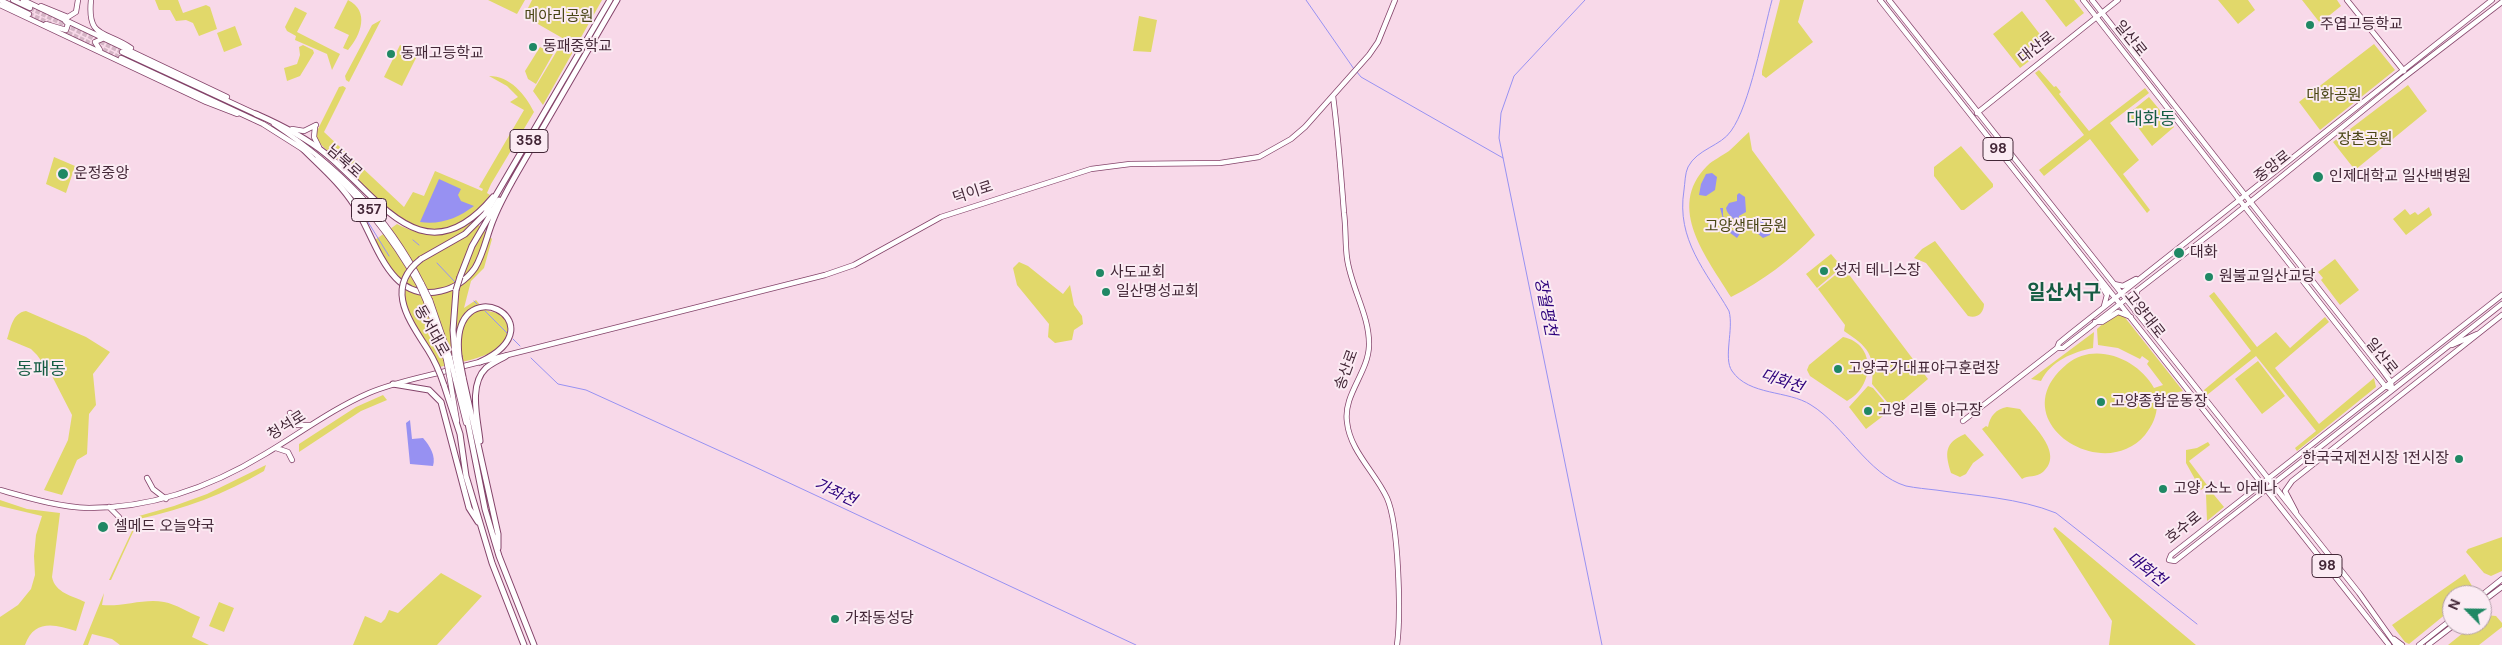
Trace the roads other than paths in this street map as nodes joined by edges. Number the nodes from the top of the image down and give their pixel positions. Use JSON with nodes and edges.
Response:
{"nodes":[{"id":1,"x":0,"y":0,"type":"edge"},
{"id":2,"x":13,"y":0,"type":"edge"},
{"id":3,"x":23,"y":0,"type":"edge"},
{"id":4,"x":28,"y":0,"type":"edge"},
{"id":5,"x":78,"y":0,"type":"edge"},
{"id":6,"x":91,"y":0,"type":"edge"},
{"id":7,"x":609,"y":0,"type":"edge"},
{"id":8,"x":617,"y":0,"type":"edge"},
{"id":9,"x":1395,"y":0,"type":"edge"},
{"id":10,"x":1880,"y":0,"type":"edge"},
{"id":11,"x":1889,"y":0,"type":"edge"},
{"id":12,"x":2083,"y":0,"type":"edge"},
{"id":13,"x":2092,"y":0,"type":"edge"},
{"id":14,"x":2118,"y":0,"type":"edge"},
{"id":15,"x":2347,"y":0,"type":"edge"},
{"id":16,"x":2492,"y":0,"type":"edge"},
{"id":17,"x":2502,"y":2,"type":"edge"},
{"id":18,"x":0,"y":5,"type":"edge"},
{"id":19,"x":30,"y":8,"type":"tunnel mouth"},
{"id":20,"x":2102,"y":13,"type":"junction"},
{"id":21,"x":29,"y":14,"type":"tunnel mouth"},
{"id":22,"x":2096,"y":17,"type":"junction"},
{"id":23,"x":64,"y":20,"type":"junction"},
{"id":24,"x":35,"y":22,"type":"junction"},
{"id":25,"x":106,"y":39,"type":"junction"},
{"id":26,"x":122,"y":52,"type":"tunnel mouth"},
{"id":27,"x":104,"y":53,"type":"junction"},
{"id":28,"x":140,"y":54,"type":"junction"},
{"id":29,"x":120,"y":58,"type":"tunnel mouth"},
{"id":30,"x":2403,"y":70,"type":"junction"},
{"id":31,"x":2407,"y":76,"type":"junction"},
{"id":32,"x":1333,"y":96,"type":"junction"},
{"id":33,"x":240,"y":106,"type":"junction"},
{"id":34,"x":1978,"y":112,"type":"junction"},
{"id":35,"x":256,"y":114,"type":"junction"},
{"id":36,"x":250,"y":117,"type":"junction"},
{"id":37,"x":1972,"y":117,"type":"junction"},
{"id":38,"x":281,"y":125,"type":"junction"},
{"id":39,"x":532,"y":147,"type":"junction"},
{"id":40,"x":303,"y":149,"type":"junction"},
{"id":41,"x":325,"y":154,"type":"junction"},
{"id":42,"x":511,"y":172,"type":"junction"},
{"id":43,"x":2246,"y":195,"type":"junction"},
{"id":44,"x":2239,"y":200,"type":"junction"},
{"id":45,"x":2250,"y":202,"type":"junction"},
{"id":46,"x":2244,"y":207,"type":"junction"},
{"id":47,"x":2140,"y":279,"type":"junction"},
{"id":48,"x":2101,"y":280,"type":"junction"},
{"id":49,"x":2112,"y":283,"type":"junction"},
{"id":50,"x":421,"y":284,"type":"junction"},
{"id":51,"x":2138,"y":290,"type":"junction"},
{"id":52,"x":2121,"y":294,"type":"junction"},
{"id":53,"x":2502,"y":295,"type":"edge"},
{"id":54,"x":2116,"y":298,"type":"junction"},
{"id":55,"x":2125,"y":299,"type":"junction"},
{"id":56,"x":2119,"y":303,"type":"junction"},
{"id":57,"x":2502,"y":304,"type":"edge"},
{"id":58,"x":2102,"y":309,"type":"junction"},
{"id":59,"x":2135,"y":312,"type":"junction"},
{"id":60,"x":2502,"y":315,"type":"edge"},
{"id":61,"x":2131,"y":317,"type":"junction"},
{"id":62,"x":2095,"y":322,"type":"junction"},
{"id":63,"x":2483,"y":331,"type":"junction"},
{"id":64,"x":586,"y":336,"type":"joint"},
{"id":65,"x":2058,"y":348,"type":"junction"},
{"id":66,"x":2445,"y":348,"type":"junction"},
{"id":67,"x":506,"y":356,"type":"junction"},
{"id":68,"x":453,"y":358,"type":"junction"},
{"id":69,"x":480,"y":362,"type":"junction"},
{"id":70,"x":2370,"y":364,"type":"junction"},
{"id":71,"x":2414,"y":364,"type":"junction"},
{"id":72,"x":2380,"y":367,"type":"junction"},
{"id":73,"x":2406,"y":378,"type":"junction"},
{"id":74,"x":457,"y":379,"type":"junction"},
{"id":75,"x":2391,"y":382,"type":"junction"},
{"id":76,"x":393,"y":384,"type":"junction"},
{"id":77,"x":2386,"y":386,"type":"junction"},
{"id":78,"x":2392,"y":389,"type":"junction"},
{"id":79,"x":290,"y":413,"type":"dead end"},
{"id":80,"x":1963,"y":421,"type":"dead end"},
{"id":81,"x":312,"y":424,"type":"junction"},
{"id":82,"x":460,"y":434,"type":"junction"},
{"id":83,"x":275,"y":448,"type":"junction"},
{"id":84,"x":292,"y":460,"type":"dead end"},
{"id":85,"x":482,"y":467,"type":"junction"},
{"id":86,"x":148,"y":478,"type":"dead end"},
{"id":87,"x":2266,"y":479,"type":"junction"},
{"id":88,"x":2261,"y":483,"type":"junction"},
{"id":89,"x":2270,"y":484,"type":"junction"},
{"id":90,"x":2266,"y":487,"type":"junction"},
{"id":91,"x":0,"y":490,"type":"edge"},
{"id":92,"x":166,"y":499,"type":"junction"},
{"id":93,"x":109,"y":507,"type":"junction"},
{"id":94,"x":2300,"y":520,"type":"junction"},
{"id":95,"x":481,"y":526,"type":"junction"},
{"id":96,"x":124,"y":530,"type":"dead end"},
{"id":97,"x":499,"y":556,"type":"junction"},
{"id":98,"x":2502,"y":579,"type":"edge"},
{"id":99,"x":2492,"y":587,"type":"edge"},
{"id":100,"x":2442,"y":627,"type":"edge"},
{"id":101,"x":2442,"y":634,"type":"edge"},
{"id":102,"x":2391,"y":637,"type":"junction"},
{"id":103,"x":2419,"y":644,"type":"edge"},
{"id":104,"x":524,"y":645,"type":"edge"},
{"id":105,"x":534,"y":645,"type":"edge"},
{"id":106,"x":1397,"y":645,"type":"edge"},
{"id":107,"x":2389,"y":645,"type":"edge"},
{"id":108,"x":2396,"y":645,"type":"edge"},
{"id":109,"x":2402,"y":645,"type":"edge"},
{"id":110,"x":2428,"y":645,"type":"edge"}],
"edges":[{"from":1,"to":21,"type":"main road"},
{"from":2,"to":19,"type":"main road"},
{"from":3,"to":23,"type":"main road"},
{"from":4,"to":5,"type":"main road"},
{"from":6,"to":28,"type":"main road"},
{"from":7,"to":42,"type":"highway","name":"동서대로","number":"358"},
{"from":8,"to":39,"type":"highway","name":"동서대로","number":"358"},
{"from":9,"to":32,"type":"main road","name":"덕이로"},
{"from":10,"to":37,"type":"main road","name":"고양대로","number":"98"},
{"from":11,"to":34,"type":"main road","name":"고양대로","number":"98"},
{"from":12,"to":22,"type":"main road","name":"일산로"},
{"from":13,"to":20,"type":"main road","name":"일산로"},
{"from":14,"to":20,"type":"main road","name":"대산로"},
{"from":15,"to":30,"type":"main road"},
{"from":16,"to":30,"type":"main road","name":"중앙로"},
{"from":17,"to":31,"type":"main road","name":"중앙로"},
{"from":18,"to":24,"type":"main road"},
{"from":20,"to":22,"type":"main road","name":"대산로"},
{"from":20,"to":43,"type":"main road","name":"일산로"},
{"from":22,"to":34,"type":"main road","name":"대산로"},
{"from":22,"to":44,"type":"main road","name":"일산로"},
{"from":23,"to":24,"type":"main road"},
{"from":23,"to":25,"type":"main road"},
{"from":24,"to":27,"type":"main road"},
{"from":25,"to":27,"type":"main road"},
{"from":25,"to":28,"type":"main road"},
{"from":26,"to":33,"type":"main road","name":"남북로","number":"357"},
{"from":27,"to":36,"type":"main road"},
{"from":28,"to":33,"type":"main road"},
{"from":29,"to":36,"type":"main road","name":"남북로","number":"357"},
{"from":30,"to":31,"type":"main road"},
{"from":30,"to":43,"type":"main road","name":"중앙로"},
{"from":31,"to":45,"type":"main road","name":"중앙로"},
{"from":32,"to":64,"type":"main road","name":"덕이로"},
{"from":32,"to":106,"type":"main road","name":"송산로"},
{"from":33,"to":35,"type":"main road","name":"남북로","number":"357"},
{"from":34,"to":37,"type":"main road","name":"대산로"},
{"from":34,"to":49,"type":"main road","name":"고양대로","number":"98"},
{"from":35,"to":38,"type":"highway"},
{"from":35,"to":50,"type":"main road","name":"남북로","number":"357"},
{"from":36,"to":40,"type":"main road","name":"남북로","number":"357"},
{"from":37,"to":48,"type":"main road","name":"고양대로","number":"98"},
{"from":38,"to":41,"type":"highway"},
{"from":38,"to":41,"type":"main road"},
{"from":39,"to":40,"type":"highway"},
{"from":39,"to":68,"type":"highway","name":"동서대로","number":"358","bridge":true},
{"from":40,"to":50,"type":"main road","name":"남북로","number":"357"},
{"from":41,"to":42,"type":"highway"},
{"from":42,"to":82,"type":"highway","name":"동서대로","number":"358","bridge":true},
{"from":43,"to":44,"type":"main road","name":"중앙로"},
{"from":43,"to":45,"type":"main road","name":"일산로"},
{"from":44,"to":46,"type":"main road","name":"일산로"},
{"from":44,"to":47,"type":"main road","name":"중앙로"},
{"from":45,"to":46,"type":"main road","name":"중앙로"},
{"from":45,"to":72,"type":"main road","name":"일산로"},
{"from":46,"to":51,"type":"main road","name":"중앙로"},
{"from":46,"to":70,"type":"main road","name":"일산로"},
{"from":47,"to":49,"type":"main road"},
{"from":47,"to":52,"type":"main road","name":"중앙로"},
{"from":48,"to":54,"type":"main road","name":"고양대로","number":"98"},
{"from":48,"to":58,"type":"main road"},
{"from":49,"to":52,"type":"main road","name":"고양대로","number":"98"},
{"from":50,"to":68,"type":"main road","name":"남북로","number":"357","bridge":true},
{"from":51,"to":55,"type":"main road","name":"중앙로"},
{"from":51,"to":59,"type":"main road"},
{"from":52,"to":54,"type":"main road","name":"중앙로"},
{"from":52,"to":55,"type":"main road","name":"고양대로","number":"98"},
{"from":53,"to":71,"type":"main road","name":"호수로"},
{"from":54,"to":56,"type":"main road","name":"고양대로","number":"98"},
{"from":54,"to":58,"type":"main road","name":"중앙로"},
{"from":55,"to":56,"type":"main road","name":"중앙로"},
{"from":55,"to":59,"type":"main road","name":"고양대로","number":"98"},
{"from":56,"to":61,"type":"main road","name":"고양대로","number":"98"},
{"from":56,"to":62,"type":"main road","name":"중앙로"},
{"from":57,"to":66,"type":"main road","name":"호수로"},
{"from":58,"to":65,"type":"main road","name":"중앙로"},
{"from":59,"to":87,"type":"main road","name":"고양대로","number":"98"},
{"from":60,"to":63,"type":"main road"},
{"from":61,"to":62,"type":"main road"},
{"from":61,"to":88,"type":"main road","name":"고양대로","number":"98"},
{"from":62,"to":65,"type":"main road","name":"중앙로"},
{"from":63,"to":66,"type":"main road"},
{"from":63,"to":94,"type":"main road"},
{"from":64,"to":67,"type":"main road","name":"청석로"},
{"from":65,"to":80,"type":"main road","name":"중앙로"},
{"from":66,"to":73,"type":"main road","name":"호수로"},
{"from":67,"to":69,"type":"main road","name":"청석로"},
{"from":67,"to":85,"type":"highway"},
{"from":68,"to":69,"type":"highway"},
{"from":68,"to":74,"type":"highway","name":"동서대로","number":"358","bridge":true},
{"from":68,"to":74,"type":"main road","name":"남북로","number":"357","bridge":true},
{"from":69,"to":76,"type":"main road","name":"청석로"},
{"from":70,"to":72,"type":"main road"},
{"from":70,"to":77,"type":"main road","name":"일산로"},
{"from":71,"to":73,"type":"main road"},
{"from":71,"to":75,"type":"main road","name":"호수로"},
{"from":72,"to":75,"type":"main road","name":"일산로"},
{"from":73,"to":78,"type":"main road","name":"호수로"},
{"from":74,"to":82,"type":"main road","name":"남북로","number":"357"},
{"from":74,"to":85,"type":"highway"},
{"from":74,"to":97,"type":"highway","name":"동서대로","number":"358"},
{"from":75,"to":77,"type":"main road","name":"호수로"},
{"from":75,"to":78,"type":"main road","name":"일산로"},
{"from":76,"to":81,"type":"main road","name":"청석로"},
{"from":76,"to":95,"type":"highway"},
{"from":77,"to":78,"type":"main road","name":"일산로"},
{"from":77,"to":87,"type":"main road","name":"호수로"},
{"from":78,"to":89,"type":"main road","name":"호수로"},
{"from":79,"to":81,"type":"main road"},
{"from":81,"to":83,"type":"main road","name":"청석로"},
{"from":82,"to":95,"type":"highway","name":"동서대로","number":"357"},
{"from":83,"to":84,"type":"main road"},
{"from":83,"to":92,"type":"main road","name":"청석로"},
{"from":85,"to":97,"type":"highway"},
{"from":86,"to":92,"type":"main road"},
{"from":87,"to":88,"type":"main road","name":"호수로"},
{"from":87,"to":89,"type":"main road","name":"고양대로","number":"98"},
{"from":88,"to":90,"type":"main road","name":"고양대로","number":"98"},
{"from":88,"to":90,"type":"main road","name":"호수로"},
{"from":89,"to":90,"type":"main road","name":"호수로"},
{"from":89,"to":94,"type":"main road","name":"고양대로","number":"98"},
{"from":90,"to":107,"type":"main road","name":"고양대로","number":"98"},
{"from":91,"to":93,"type":"main road","name":"청석로"},
{"from":92,"to":93,"type":"main road","name":"청석로"},
{"from":93,"to":96,"type":"main road"},
{"from":94,"to":102,"type":"main road","name":"고양대로","number":"98"},
{"from":95,"to":104,"type":"highway","name":"동서대로","number":"357"},
{"from":97,"to":105,"type":"highway","name":"동서대로"},
{"from":98,"to":99,"type":"main road"},
{"from":100,"to":103,"type":"main road"},
{"from":101,"to":110,"type":"main road"},
{"from":102,"to":108,"type":"main road","name":"고양대로","number":"98"},
{"from":102,"to":109,"type":"main road"}]}
